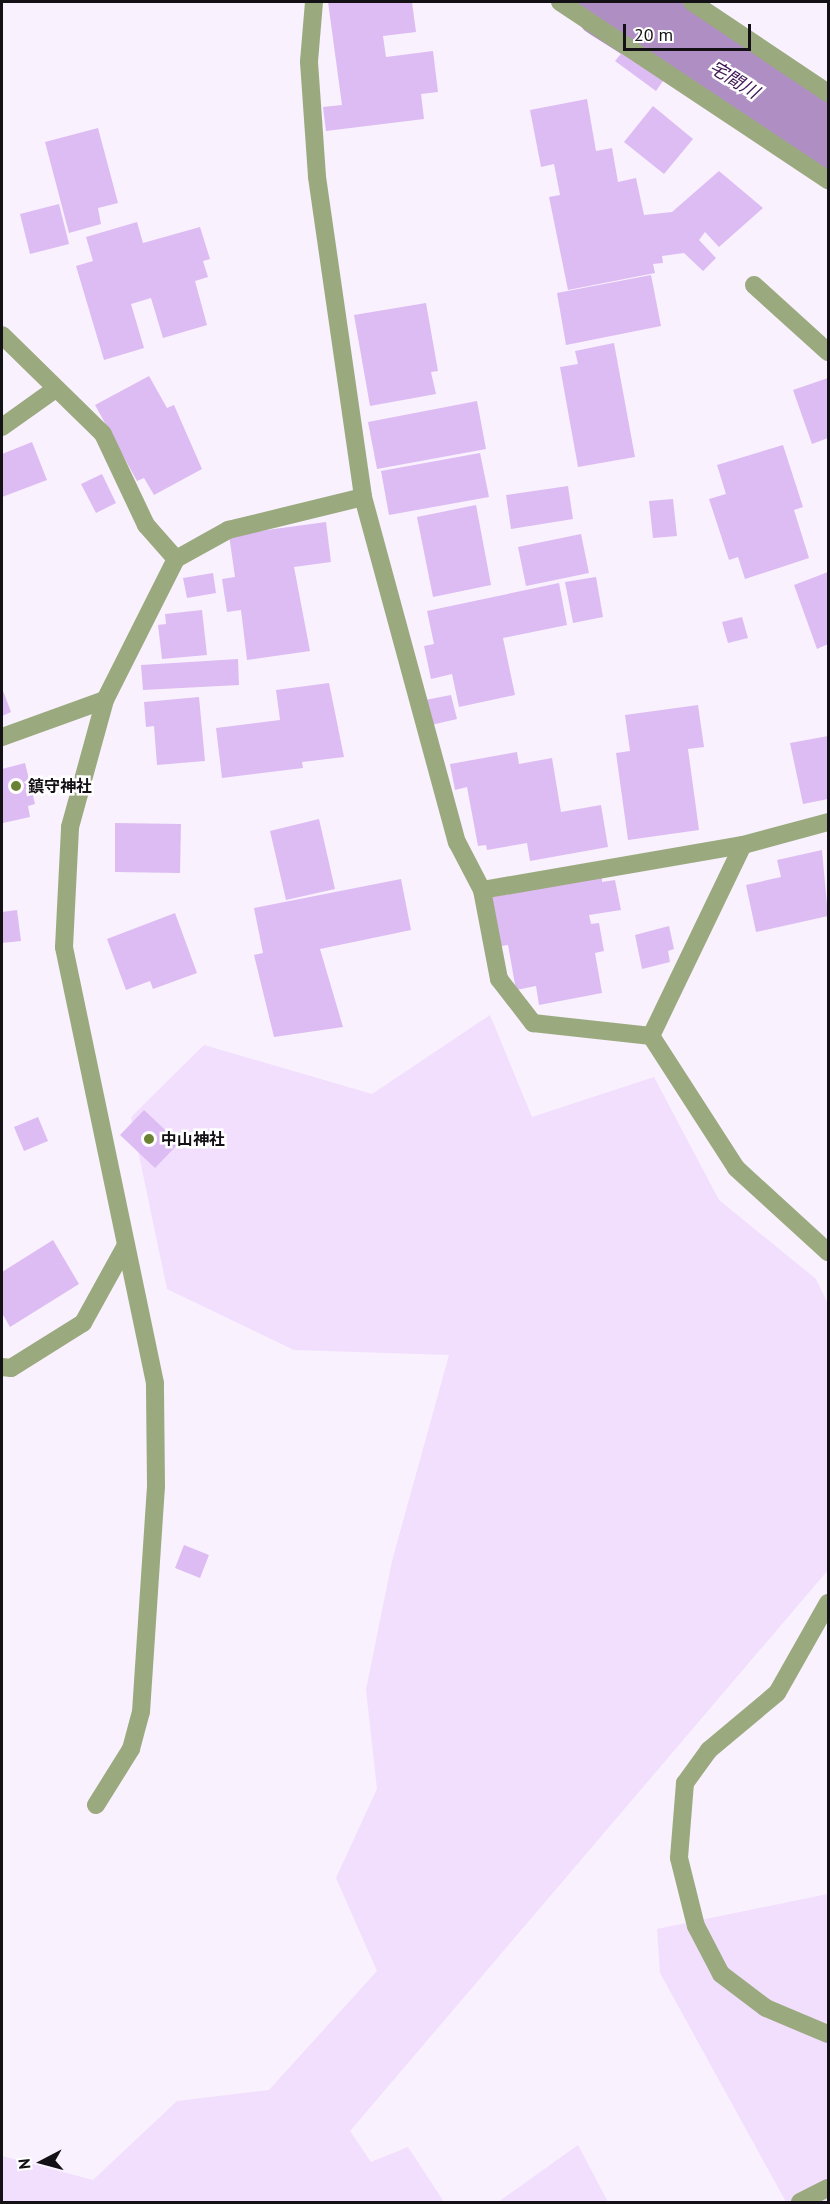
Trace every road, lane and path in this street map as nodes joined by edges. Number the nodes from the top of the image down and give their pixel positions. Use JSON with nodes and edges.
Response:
{"nodes":[{"id":1,"x":314,"y":2,"type":"edge"},
{"id":2,"x":560,"y":2,"type":"edge"},
{"id":3,"x":692,"y":2,"type":"edge"},
{"id":4,"x":828,"y":93,"type":"edge"},
{"id":5,"x":828,"y":180,"type":"edge"},
{"id":6,"x":754,"y":285,"type":"dead end"},
{"id":7,"x":2,"y":335,"type":"edge"},
{"id":8,"x":828,"y":352,"type":"edge"},
{"id":9,"x":54,"y":390,"type":"junction"},
{"id":10,"x":2,"y":427,"type":"edge"},
{"id":11,"x":363,"y":497,"type":"junction"},
{"id":12,"x":176,"y":559,"type":"junction"},
{"id":13,"x":105,"y":700,"type":"junction"},
{"id":14,"x":2,"y":737,"type":"edge"},
{"id":15,"x":828,"y":822,"type":"edge"},
{"id":16,"x":743,"y":845,"type":"junction"},
{"id":17,"x":482,"y":890,"type":"junction"},
{"id":18,"x":651,"y":1036,"type":"junction"},
{"id":19,"x":126,"y":1245,"type":"junction"},
{"id":20,"x":828,"y":1252,"type":"edge"},
{"id":21,"x":2,"y":1367,"type":"edge"},
{"id":22,"x":828,"y":1603,"type":"edge"},
{"id":23,"x":96,"y":1805,"type":"dead end"},
{"id":24,"x":828,"y":2034,"type":"edge"},
{"id":25,"x":828,"y":2188,"type":"edge"},
{"id":26,"x":800,"y":2202,"type":"edge"}],
"edges":[{"from":1,"to":11,"type":"street"},
{"from":2,"to":5,"type":"street"},
{"from":3,"to":4,"type":"street"},
{"from":6,"to":8,"type":"street"},
{"from":7,"to":9,"type":"street"},
{"from":9,"to":10,"type":"street"},
{"from":9,"to":12,"type":"street"},
{"from":11,"to":12,"type":"street"},
{"from":11,"to":17,"type":"street"},
{"from":12,"to":13,"type":"street"},
{"from":13,"to":14,"type":"street"},
{"from":13,"to":19,"type":"street"},
{"from":15,"to":16,"type":"street"},
{"from":16,"to":17,"type":"street"},
{"from":16,"to":18,"type":"street"},
{"from":17,"to":18,"type":"street"},
{"from":18,"to":20,"type":"street"},
{"from":19,"to":21,"type":"street"},
{"from":19,"to":23,"type":"street"},
{"from":22,"to":24,"type":"street"},
{"from":25,"to":26,"type":"street"}]}
